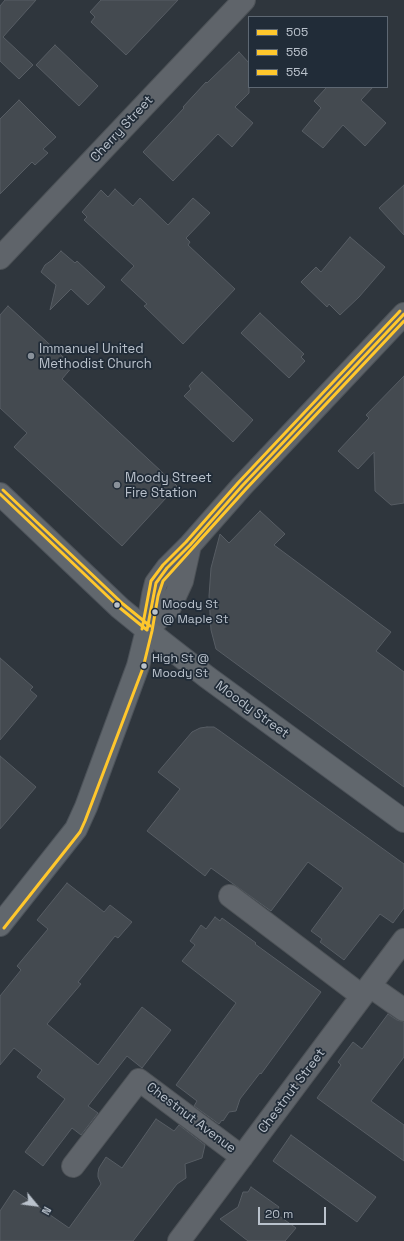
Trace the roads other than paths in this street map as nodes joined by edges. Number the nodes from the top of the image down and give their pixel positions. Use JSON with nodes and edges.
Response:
{"nodes":[{"id":1,"x":244,"y":0,"type":"edge"},
{"id":2,"x":0,"y":258,"type":"edge"},
{"id":3,"x":404,"y":314,"type":"edge"},
{"id":4,"x":0,"y":494,"type":"edge"},
{"id":5,"x":148,"y":630,"type":"junction"},
{"id":6,"x":404,"y":822,"type":"edge"},
{"id":7,"x":230,"y":896,"type":"dead end"},
{"id":8,"x":0,"y":925,"type":"edge"},
{"id":9,"x":404,"y":940,"type":"edge"},
{"id":10,"x":366,"y":991,"type":"junction"},
{"id":11,"x":404,"y":1010,"type":"edge"},
{"id":12,"x":242,"y":1157,"type":"junction"},
{"id":13,"x":73,"y":1166,"type":"dead end"},
{"id":14,"x":179,"y":1241,"type":"edge"}],
"edges":[{"from":1,"to":2,"type":"street","name":"Cherry Street"},
{"from":3,"to":5,"type":"street"},
{"from":4,"to":5,"type":"main road","name":"Moody Street"},
{"from":5,"to":6,"type":"main road","name":"Moody Street"},
{"from":5,"to":8,"type":"main road"},
{"from":7,"to":10,"type":"street"},
{"from":9,"to":10,"type":"street","name":"Chestnut Street"},
{"from":10,"to":11,"type":"street"},
{"from":10,"to":12,"type":"street","name":"Chestnut Street"},
{"from":12,"to":13,"type":"street","name":"Chestnut Avenue"},
{"from":12,"to":14,"type":"street","name":"Chestnut Street"}]}
